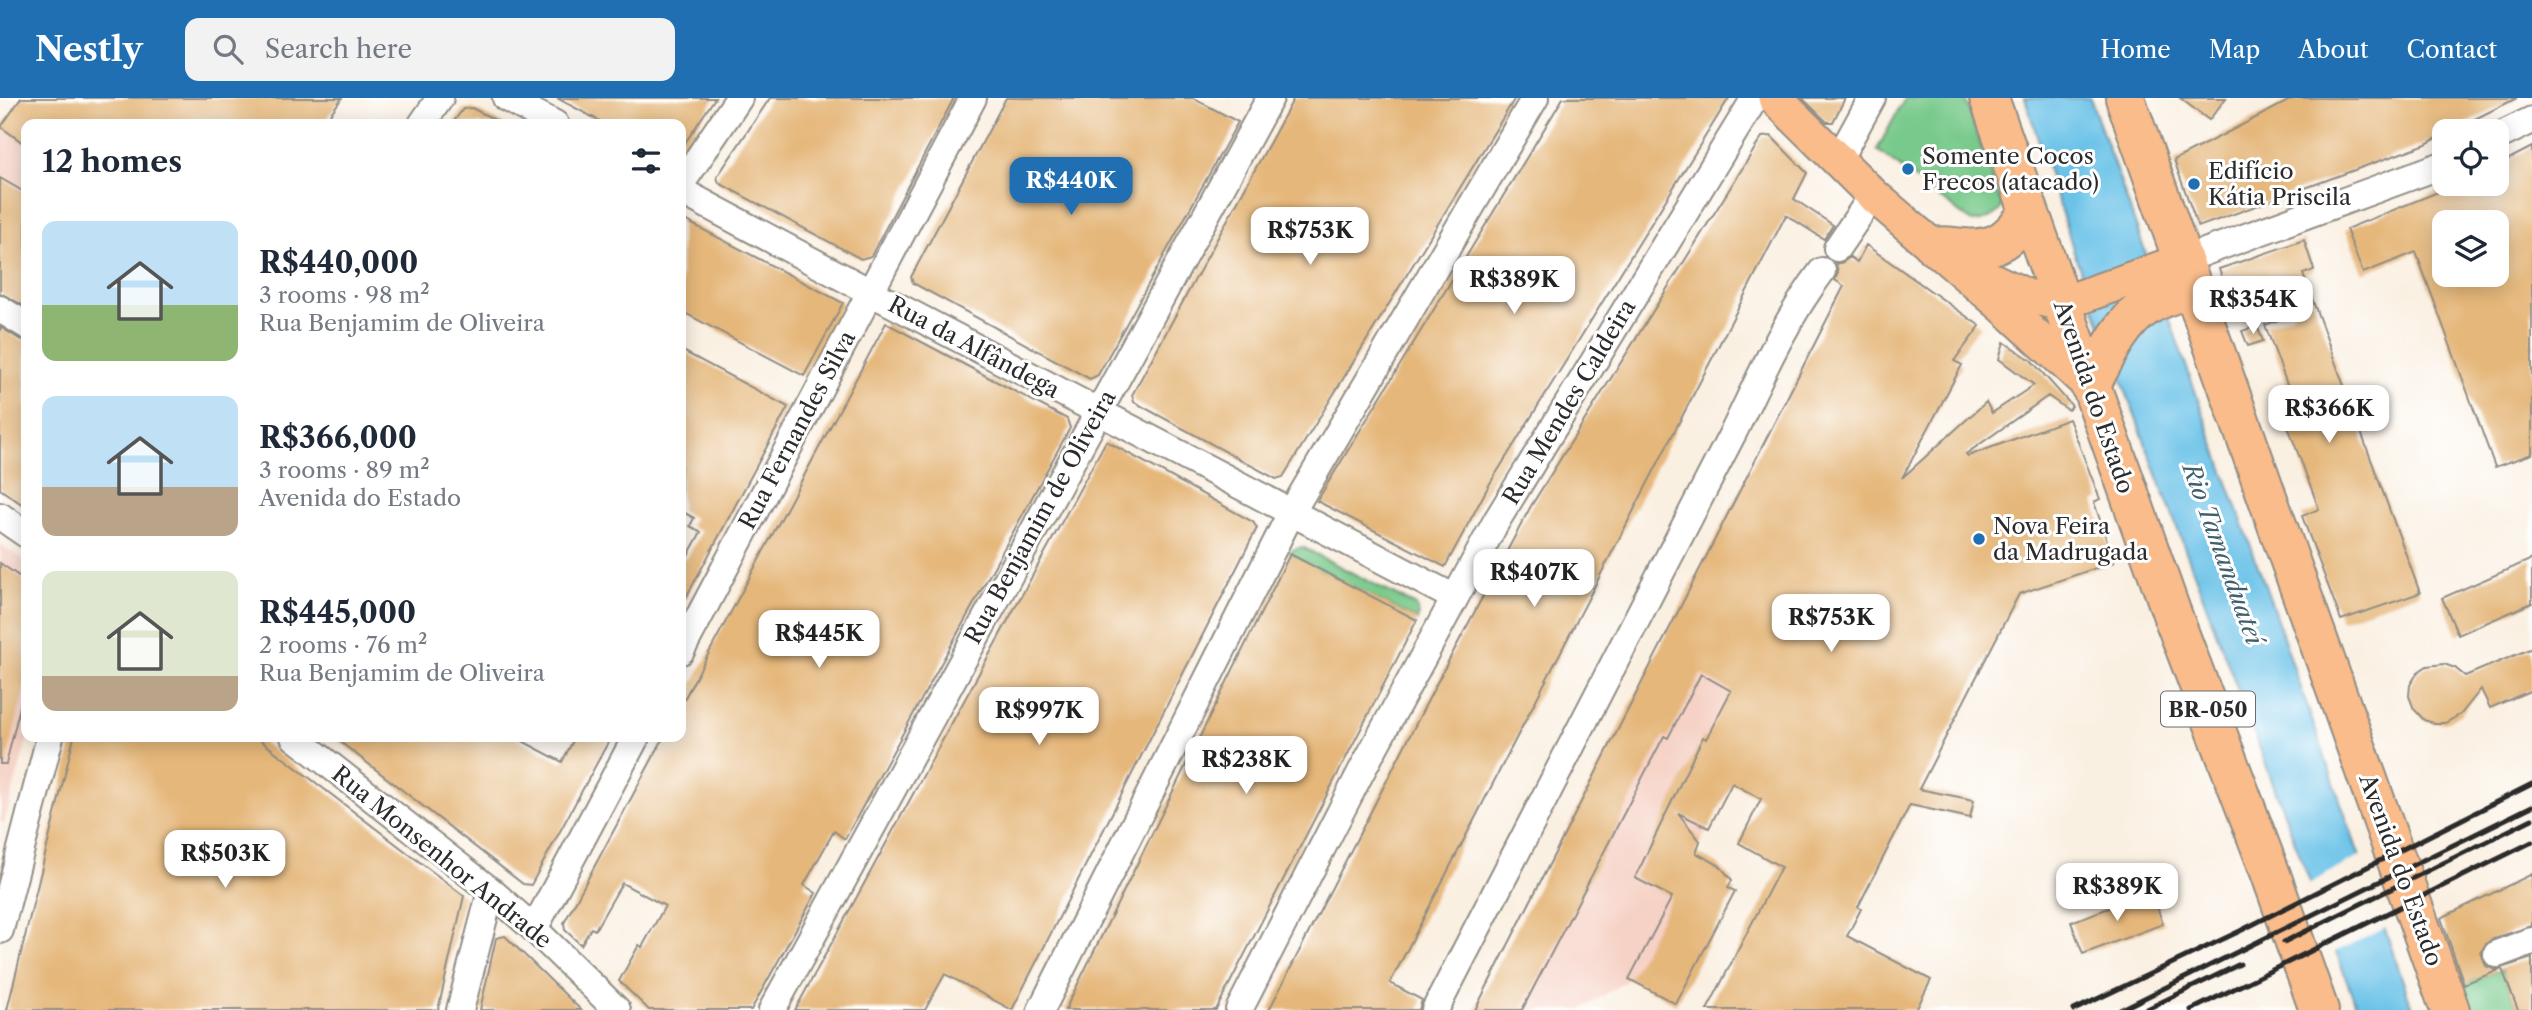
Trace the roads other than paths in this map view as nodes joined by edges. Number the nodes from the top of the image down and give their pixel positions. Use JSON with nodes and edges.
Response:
{"nodes":[{"id":1,"x":440,"y":98,"type":"edge"},
{"id":2,"x":506,"y":98,"type":"edge"},
{"id":3,"x":739,"y":98,"type":"edge"},
{"id":4,"x":973,"y":98,"type":"edge"},
{"id":5,"x":1535,"y":98,"type":"edge"},
{"id":6,"x":1755,"y":98,"type":"edge"},
{"id":7,"x":1775,"y":98,"type":"edge"},
{"id":8,"x":1872,"y":98,"type":"edge"},
{"id":9,"x":1989,"y":98,"type":"edge"},
{"id":10,"x":2125,"y":98,"type":"edge"},
{"id":11,"x":1260,"y":101,"type":"edge"},
{"id":12,"x":425,"y":119,"type":"edge"},
{"id":13,"x":546,"y":119,"type":"edge"},
{"id":14,"x":2532,"y":120,"type":"edge"},
{"id":15,"x":2509,"y":131,"type":"edge"},
{"id":16,"x":1837,"y":162,"type":"junction"},
{"id":17,"x":2432,"y":170,"type":"edge"},
{"id":18,"x":686,"y":177,"type":"edge"},
{"id":19,"x":686,"y":194,"type":"edge"},
{"id":20,"x":1873,"y":195,"type":"junction"},
{"id":21,"x":2029,"y":212,"type":"junction"},
{"id":22,"x":1935,"y":247,"type":"junction"},
{"id":23,"x":1837,"y":248,"type":"dead end"},
{"id":24,"x":1822,"y":271,"type":"dead end"},
{"id":25,"x":2180,"y":277,"type":"junction"},
{"id":26,"x":870,"y":292,"type":"junction"},
{"id":27,"x":2070,"y":301,"type":"junction"},
{"id":28,"x":0,"y":309,"type":"edge"},
{"id":29,"x":21,"y":322,"type":"edge"},
{"id":30,"x":2096,"y":375,"type":"junction"},
{"id":31,"x":1097,"y":412,"type":"junction"},
{"id":32,"x":1291,"y":513,"type":"junction"},
{"id":33,"x":0,"y":516,"type":"edge"},
{"id":34,"x":21,"y":531,"type":"edge"},
{"id":35,"x":1455,"y":598,"type":"junction"},
{"id":36,"x":686,"y":642,"type":"edge"},
{"id":37,"x":49,"y":742,"type":"edge"},
{"id":38,"x":300,"y":742,"type":"edge"},
{"id":39,"x":633,"y":742,"type":"edge"},
{"id":40,"x":491,"y":891,"type":"junction"},
{"id":41,"x":5,"y":892,"type":"edge"},
{"id":42,"x":534,"y":929,"type":"junction"},
{"id":43,"x":0,"y":930,"type":"edge"},
{"id":44,"x":2532,"y":941,"type":"edge"},
{"id":45,"x":2497,"y":954,"type":"dead end"},
{"id":46,"x":460,"y":1010,"type":"edge"},
{"id":47,"x":617,"y":1010,"type":"edge"},
{"id":48,"x":772,"y":1010,"type":"edge"},
{"id":49,"x":1041,"y":1010,"type":"edge"},
{"id":50,"x":1239,"y":1010,"type":"edge"},
{"id":51,"x":1435,"y":1010,"type":"edge"},
{"id":52,"x":2319,"y":1010,"type":"edge"},
{"id":53,"x":2450,"y":1010,"type":"edge"}],
"edges":[{"from":1,"to":12,"type":"street"},
{"from":2,"to":13,"type":"street"},
{"from":3,"to":18,"type":"street"},
{"from":4,"to":26,"type":"street","name":"Rua Fernandes Silva"},
{"from":5,"to":32,"type":"street"},
{"from":6,"to":35,"type":"street","name":"Rua Mendes Caldeira"},
{"from":7,"to":16,"type":"main road"},
{"from":8,"to":16,"type":"street"},
{"from":9,"to":21,"type":"highway","name":"Avenida do Estado","number":"BR-050"},
{"from":10,"to":25,"type":"highway","name":"Avenida do Estado"},
{"from":11,"to":31,"type":"street","name":"Rua Benjamim de Oliveira"},
{"from":14,"to":15,"type":"street"},
{"from":16,"to":20,"type":"main road"},
{"from":17,"to":25,"type":"street"},
{"from":19,"to":26,"type":"street","name":"Rua da Alfândega"},
{"from":20,"to":22,"type":"main road"},
{"from":20,"to":23,"type":"street"},
{"from":21,"to":22,"type":"highway"},
{"from":21,"to":27,"type":"highway","name":"Avenida do Estado","number":"BR-050"},
{"from":22,"to":27,"type":"main road"},
{"from":22,"to":30,"type":"main road"},
{"from":24,"to":51,"type":"street"},
{"from":25,"to":27,"type":"main road"},
{"from":25,"to":30,"type":"highway"},
{"from":25,"to":53,"type":"highway","name":"Avenida do Estado"},
{"from":26,"to":31,"type":"street","name":"Rua da Alfândega"},
{"from":26,"to":36,"type":"street","name":"Rua Fernandes Silva"},
{"from":27,"to":30,"type":"highway","name":"Avenida do Estado","number":"BR-050"},
{"from":28,"to":29,"type":"street"},
{"from":30,"to":52,"type":"highway","name":"Avenida do Estado","number":"BR-050"},
{"from":31,"to":32,"type":"street","name":"Rua da Alfândega"},
{"from":31,"to":48,"type":"street","name":"Rua Benjamim de Oliveira"},
{"from":32,"to":35,"type":"street","name":"Rua da Alfândega"},
{"from":32,"to":49,"type":"street"},
{"from":33,"to":34,"type":"street"},
{"from":35,"to":50,"type":"street","name":"Rua Mendes Caldeira"},
{"from":37,"to":41,"type":"street"},
{"from":38,"to":40,"type":"street","name":"Rua Monsenhor Andrade"},
{"from":39,"to":42,"type":"street"},
{"from":40,"to":42,"type":"street","name":"Rua Monsenhor Andrade"},
{"from":40,"to":46,"type":"street"},
{"from":41,"to":43,"type":"street"},
{"from":42,"to":47,"type":"street","name":"Rua Monsenhor Andrade"},
{"from":44,"to":45,"type":"street"}]}
